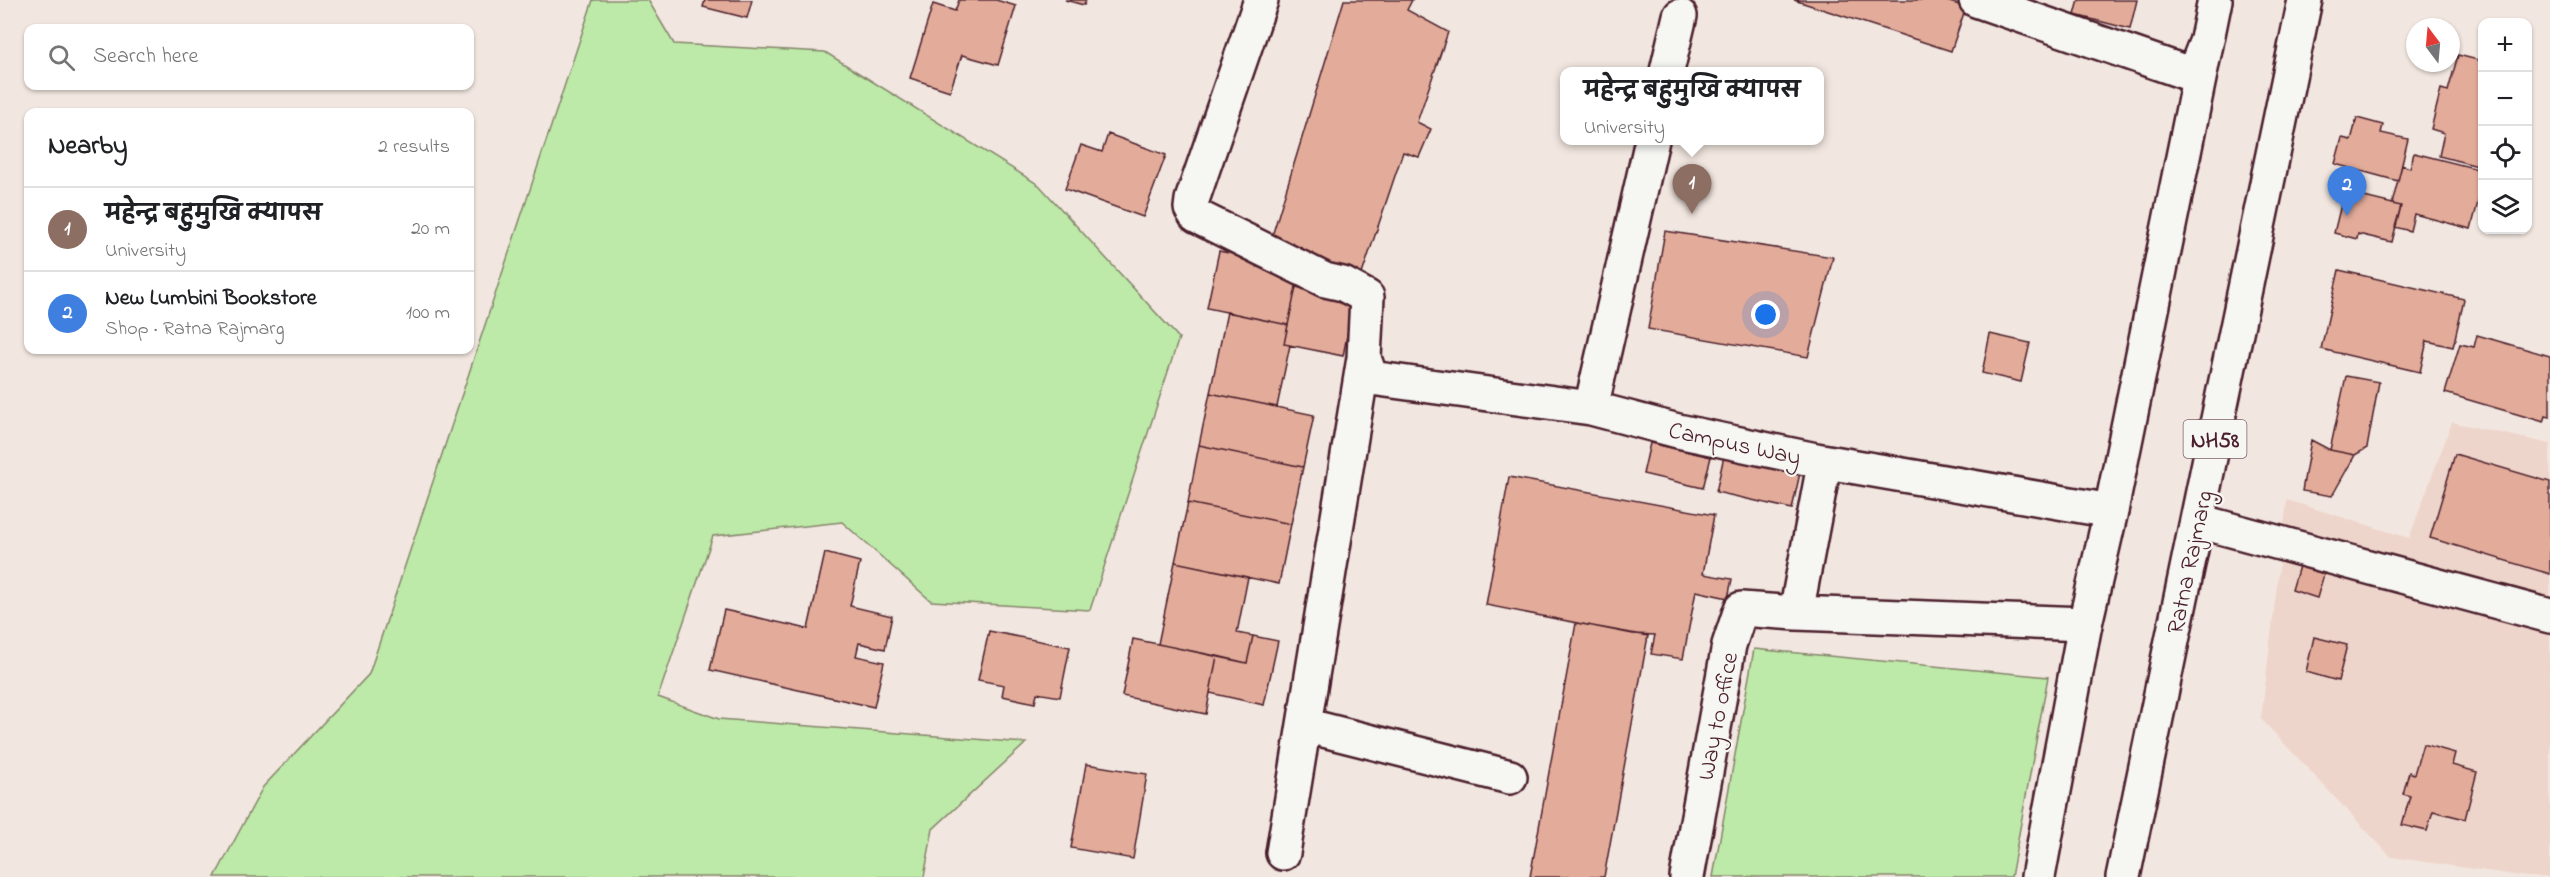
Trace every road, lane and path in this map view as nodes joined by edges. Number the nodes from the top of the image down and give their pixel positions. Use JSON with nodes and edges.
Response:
{"nodes":[{"id":1,"x":1262,"y":0,"type":"edge"},
{"id":2,"x":1976,"y":0,"type":"edge"},
{"id":3,"x":2215,"y":0,"type":"edge"},
{"id":4,"x":2305,"y":0,"type":"edge"},
{"id":5,"x":1680,"y":16,"type":"dead end"},
{"id":6,"x":2205,"y":45,"type":"junction"},
{"id":7,"x":1668,"y":67,"type":"edge"},
{"id":8,"x":1651,"y":145,"type":"edge"},
{"id":9,"x":1364,"y":358,"type":"junction"},
{"id":10,"x":1591,"y":408,"type":"junction"},
{"id":11,"x":1816,"y":460,"type":"junction"},
{"id":12,"x":2111,"y":511,"type":"junction"},
{"id":13,"x":2198,"y":521,"type":"junction"},
{"id":14,"x":1796,"y":613,"type":"junction"},
{"id":15,"x":2550,"y":616,"type":"edge"},
{"id":16,"x":2085,"y":624,"type":"junction"},
{"id":17,"x":1304,"y":725,"type":"junction"},
{"id":18,"x":1510,"y":777,"type":"dead end"},
{"id":19,"x":1283,"y":853,"type":"dead end"},
{"id":20,"x":1687,"y":877,"type":"edge"},
{"id":21,"x":2038,"y":877,"type":"edge"},
{"id":22,"x":2123,"y":877,"type":"edge"}],
"edges":[{"from":1,"to":9,"type":"main road"},
{"from":2,"to":6,"type":"main road"},
{"from":3,"to":6,"type":"main road"},
{"from":4,"to":13,"type":"main road","name":"Ratna Rajmarg","number":"NH58"},
{"from":5,"to":7,"type":"main road"},
{"from":6,"to":12,"type":"main road"},
{"from":8,"to":10,"type":"main road"},
{"from":9,"to":10,"type":"main road","name":"Campus Way"},
{"from":9,"to":17,"type":"main road"},
{"from":10,"to":11,"type":"main road","name":"Campus Way"},
{"from":11,"to":12,"type":"main road"},
{"from":11,"to":14,"type":"main road","name":"Campus Way"},
{"from":12,"to":16,"type":"main road"},
{"from":13,"to":15,"type":"main road"},
{"from":13,"to":22,"type":"main road","name":"Ratna Rajmarg","number":"NH58"},
{"from":14,"to":16,"type":"main road"},
{"from":14,"to":20,"type":"main road","name":"Way to office"},
{"from":16,"to":21,"type":"main road"},
{"from":17,"to":18,"type":"main road"},
{"from":17,"to":19,"type":"main road"}]}
